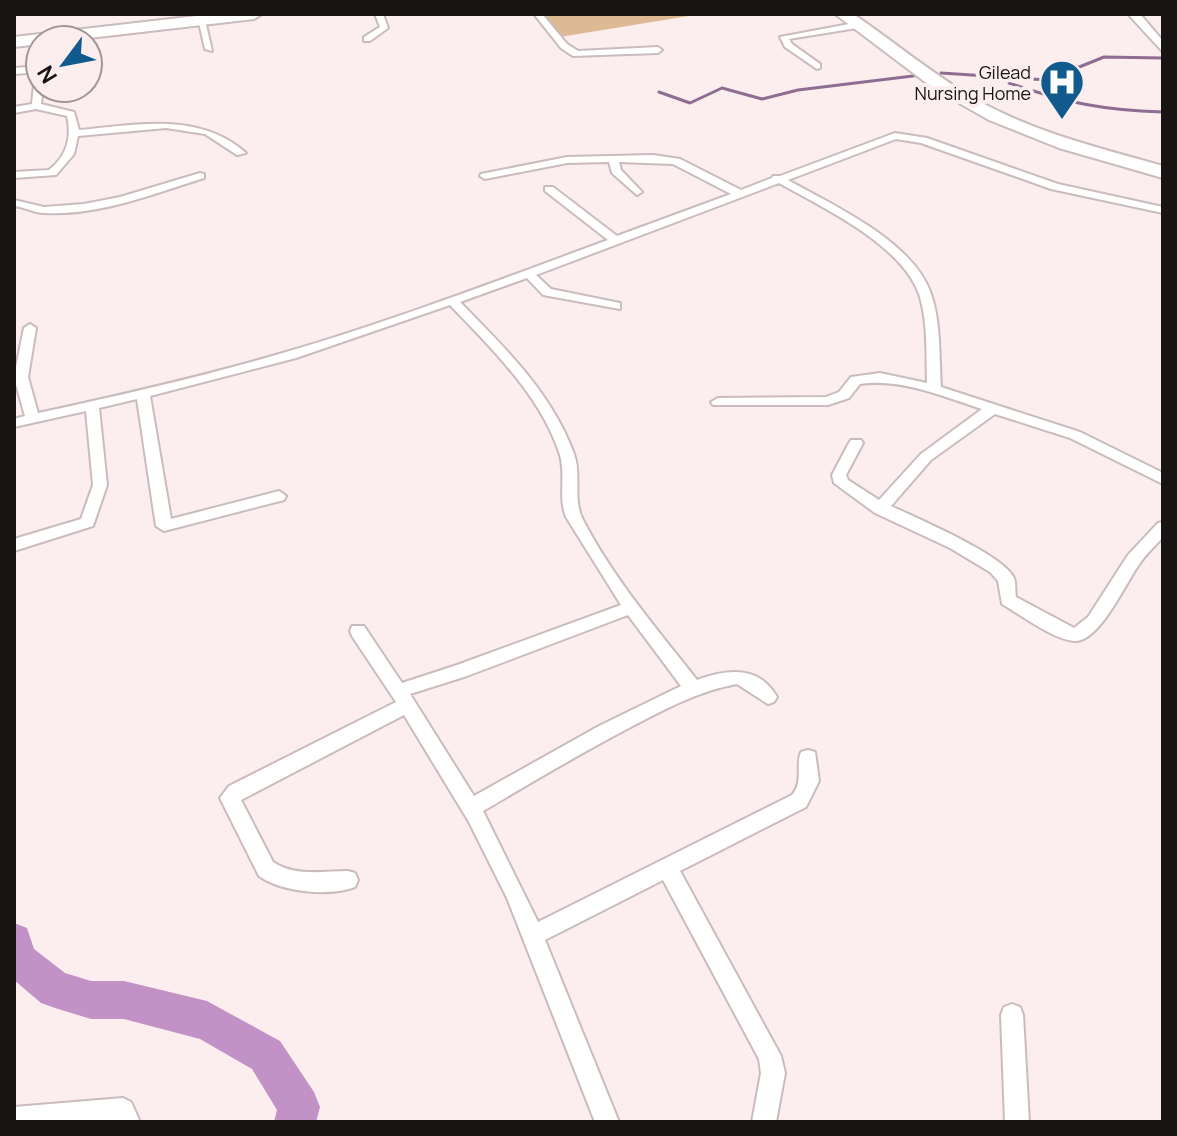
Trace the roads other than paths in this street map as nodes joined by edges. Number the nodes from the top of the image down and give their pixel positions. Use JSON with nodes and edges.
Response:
{"nodes":[{"id":1,"x":254,"y":14,"type":"edge"},
{"id":2,"x":379,"y":14,"type":"edge"},
{"id":3,"x":538,"y":14,"type":"edge"},
{"id":4,"x":843,"y":14,"type":"edge"},
{"id":5,"x":1134,"y":14,"type":"edge"},
{"id":6,"x":207,"y":18,"type":"edge"},
{"id":7,"x":856,"y":20,"type":"edge"},
{"id":8,"x":104,"y":33,"type":"edge"},
{"id":9,"x":367,"y":39,"type":"dead end"},
{"id":10,"x":1163,"y":48,"type":"edge"},
{"id":11,"x":209,"y":49,"type":"dead end"},
{"id":12,"x":658,"y":50,"type":"dead end"},
{"id":13,"x":817,"y":66,"type":"dead end"},
{"id":14,"x":36,"y":106,"type":"joint"},
{"id":15,"x":14,"y":110,"type":"edge"},
{"id":16,"x":74,"y":133,"type":"junction"},
{"id":17,"x":241,"y":153,"type":"dead end"},
{"id":18,"x":613,"y":159,"type":"junction"},
{"id":19,"x":1163,"y":170,"type":"edge"},
{"id":20,"x":14,"y":175,"type":"edge"},
{"id":21,"x":200,"y":176,"type":"dead end"},
{"id":22,"x":485,"y":176,"type":"dead end"},
{"id":23,"x":777,"y":178,"type":"junction"},
{"id":24,"x":549,"y":189,"type":"dead end"},
{"id":25,"x":637,"y":192,"type":"dead end"},
{"id":26,"x":738,"y":193,"type":"junction"},
{"id":27,"x":14,"y":203,"type":"edge"},
{"id":28,"x":1163,"y":210,"type":"edge"},
{"id":29,"x":615,"y":240,"type":"junction"},
{"id":30,"x":529,"y":274,"type":"junction"},
{"id":31,"x":453,"y":301,"type":"junction"},
{"id":32,"x":616,"y":306,"type":"dead end"},
{"id":33,"x":30,"y":328,"type":"dead end"},
{"id":34,"x":934,"y":389,"type":"junction"},
{"id":35,"x":143,"y":394,"type":"junction"},
{"id":36,"x":718,"y":402,"type":"dead end"},
{"id":37,"x":92,"y":407,"type":"junction"},
{"id":38,"x":992,"y":409,"type":"junction"},
{"id":39,"x":33,"y":419,"type":"junction"},
{"id":40,"x":14,"y":423,"type":"edge"},
{"id":41,"x":856,"y":443,"type":"dead end"},
{"id":42,"x":1163,"y":479,"type":"edge"},
{"id":43,"x":279,"y":496,"type":"dead end"},
{"id":44,"x":880,"y":509,"type":"junction"},
{"id":45,"x":1163,"y":527,"type":"edge"},
{"id":46,"x":14,"y":545,"type":"edge"},
{"id":47,"x":632,"y":607,"type":"junction"},
{"id":48,"x":358,"y":631,"type":"dead end"},
{"id":49,"x":693,"y":688,"type":"junction"},
{"id":50,"x":768,"y":697,"type":"dead end"},
{"id":51,"x":403,"y":698,"type":"junction"},
{"id":52,"x":808,"y":758,"type":"dead end"},
{"id":53,"x":472,"y":807,"type":"junction"},
{"id":54,"x":667,"y":868,"type":"junction"},
{"id":55,"x":348,"y":880,"type":"dead end"},
{"id":56,"x":533,"y":935,"type":"junction"},
{"id":57,"x":1012,"y":1015,"type":"dead end"},
{"id":58,"x":14,"y":1119,"type":"edge"},
{"id":59,"x":128,"y":1122,"type":"edge"},
{"id":60,"x":607,"y":1122,"type":"edge"},
{"id":61,"x":764,"y":1122,"type":"edge"},
{"id":62,"x":1017,"y":1122,"type":"edge"}],
"edges":[{"from":1,"to":6,"type":"highway"},
{"from":2,"to":9,"type":"street"},
{"from":3,"to":12,"type":"street"},
{"from":4,"to":7,"type":"highway"},
{"from":5,"to":10,"type":"street"},
{"from":6,"to":8,"type":"highway"},
{"from":6,"to":11,"type":"street"},
{"from":7,"to":13,"type":"street"},
{"from":7,"to":19,"type":"highway"},
{"from":14,"to":15,"type":"street"},
{"from":14,"to":16,"type":"street"},
{"from":16,"to":17,"type":"street"},
{"from":16,"to":20,"type":"street"},
{"from":18,"to":22,"type":"street"},
{"from":18,"to":25,"type":"street"},
{"from":18,"to":26,"type":"street"},
{"from":21,"to":27,"type":"street"},
{"from":23,"to":26,"type":"street"},
{"from":23,"to":28,"type":"street"},
{"from":23,"to":34,"type":"street"},
{"from":24,"to":29,"type":"street"},
{"from":26,"to":29,"type":"street"},
{"from":29,"to":30,"type":"street"},
{"from":30,"to":31,"type":"street"},
{"from":30,"to":32,"type":"street"},
{"from":31,"to":35,"type":"street"},
{"from":31,"to":47,"type":"street"},
{"from":33,"to":39,"type":"street"},
{"from":34,"to":36,"type":"street"},
{"from":34,"to":38,"type":"street"},
{"from":35,"to":37,"type":"street"},
{"from":35,"to":43,"type":"street"},
{"from":37,"to":39,"type":"street"},
{"from":37,"to":46,"type":"street"},
{"from":38,"to":42,"type":"street"},
{"from":38,"to":44,"type":"street"},
{"from":39,"to":40,"type":"street"},
{"from":41,"to":44,"type":"street"},
{"from":44,"to":45,"type":"street"},
{"from":47,"to":49,"type":"street"},
{"from":47,"to":51,"type":"street"},
{"from":48,"to":51,"type":"street"},
{"from":49,"to":50,"type":"street"},
{"from":49,"to":53,"type":"street"},
{"from":51,"to":53,"type":"street"},
{"from":51,"to":55,"type":"street"},
{"from":52,"to":54,"type":"street"},
{"from":53,"to":56,"type":"street"},
{"from":54,"to":56,"type":"street"},
{"from":54,"to":61,"type":"street"},
{"from":56,"to":60,"type":"street"},
{"from":57,"to":62,"type":"street"},
{"from":58,"to":59,"type":"street"}]}
